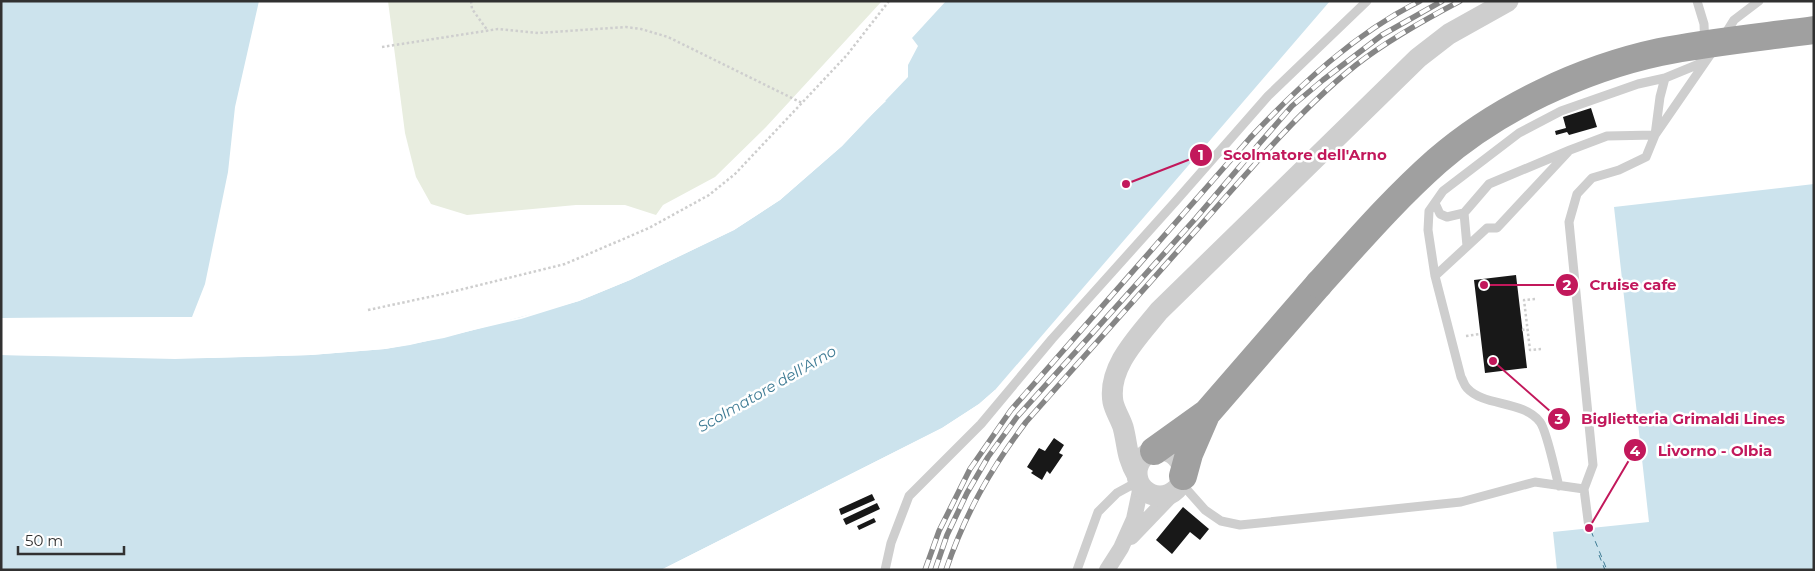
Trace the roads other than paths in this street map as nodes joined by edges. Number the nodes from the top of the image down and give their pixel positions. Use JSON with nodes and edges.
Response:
{"nodes":[{"id":1,"x":1367,"y":1,"type":"edge"},
{"id":2,"x":1508,"y":1,"type":"edge"},
{"id":3,"x":1697,"y":1,"type":"edge"},
{"id":4,"x":1759,"y":1,"type":"edge"},
{"id":5,"x":1814,"y":30,"type":"edge"},
{"id":6,"x":1665,"y":78,"type":"junction"},
{"id":7,"x":1655,"y":134,"type":"junction"},
{"id":8,"x":1570,"y":150,"type":"junction"},
{"id":9,"x":1435,"y":203,"type":"junction"},
{"id":10,"x":1464,"y":213,"type":"junction"},
{"id":11,"x":1468,"y":246,"type":"junction"},
{"id":12,"x":1435,"y":276,"type":"junction"},
{"id":13,"x":1207,"y":413,"type":"junction"},
{"id":14,"x":1123,"y":427,"type":"junction"},
{"id":15,"x":1153,"y":452,"type":"junction"},
{"id":16,"x":1139,"y":481,"type":"junction"},
{"id":17,"x":1181,"y":482,"type":"junction"},
{"id":18,"x":1559,"y":486,"type":"junction"},
{"id":19,"x":1584,"y":489,"type":"junction"},
{"id":20,"x":1589,"y":528,"type":"dead end"},
{"id":21,"x":1121,"y":548,"type":"junction"},
{"id":22,"x":885,"y":570,"type":"edge"},
{"id":23,"x":1077,"y":570,"type":"edge"},
{"id":24,"x":1107,"y":570,"type":"edge"}],
"edges":[{"from":1,"to":22,"type":"lane"},
{"from":2,"to":14,"type":"street"},
{"from":3,"to":6,"type":"lane"},
{"from":4,"to":7,"type":"lane"},
{"from":5,"to":13,"type":"highway","bridge":true},
{"from":6,"to":7,"type":"lane"},
{"from":6,"to":9,"type":"lane"},
{"from":7,"to":8,"type":"lane"},
{"from":7,"to":19,"type":"lane"},
{"from":8,"to":10,"type":"lane"},
{"from":8,"to":11,"type":"lane"},
{"from":9,"to":10,"type":"lane"},
{"from":9,"to":12,"type":"lane"},
{"from":10,"to":11,"type":"lane"},
{"from":11,"to":12,"type":"lane"},
{"from":12,"to":18,"type":"lane"},
{"from":13,"to":15,"type":"highway"},
{"from":13,"to":17,"type":"highway"},
{"from":14,"to":15,"type":"street"},
{"from":14,"to":16,"type":"street"},
{"from":15,"to":16,"type":"street"},
{"from":15,"to":17,"type":"street"},
{"from":16,"to":17,"type":"street"},
{"from":16,"to":21,"type":"street"},
{"from":16,"to":23,"type":"lane"},
{"from":17,"to":18,"type":"lane"},
{"from":17,"to":21,"type":"street"},
{"from":18,"to":19,"type":"lane"},
{"from":19,"to":20,"type":"lane"},
{"from":21,"to":24,"type":"street"}]}
